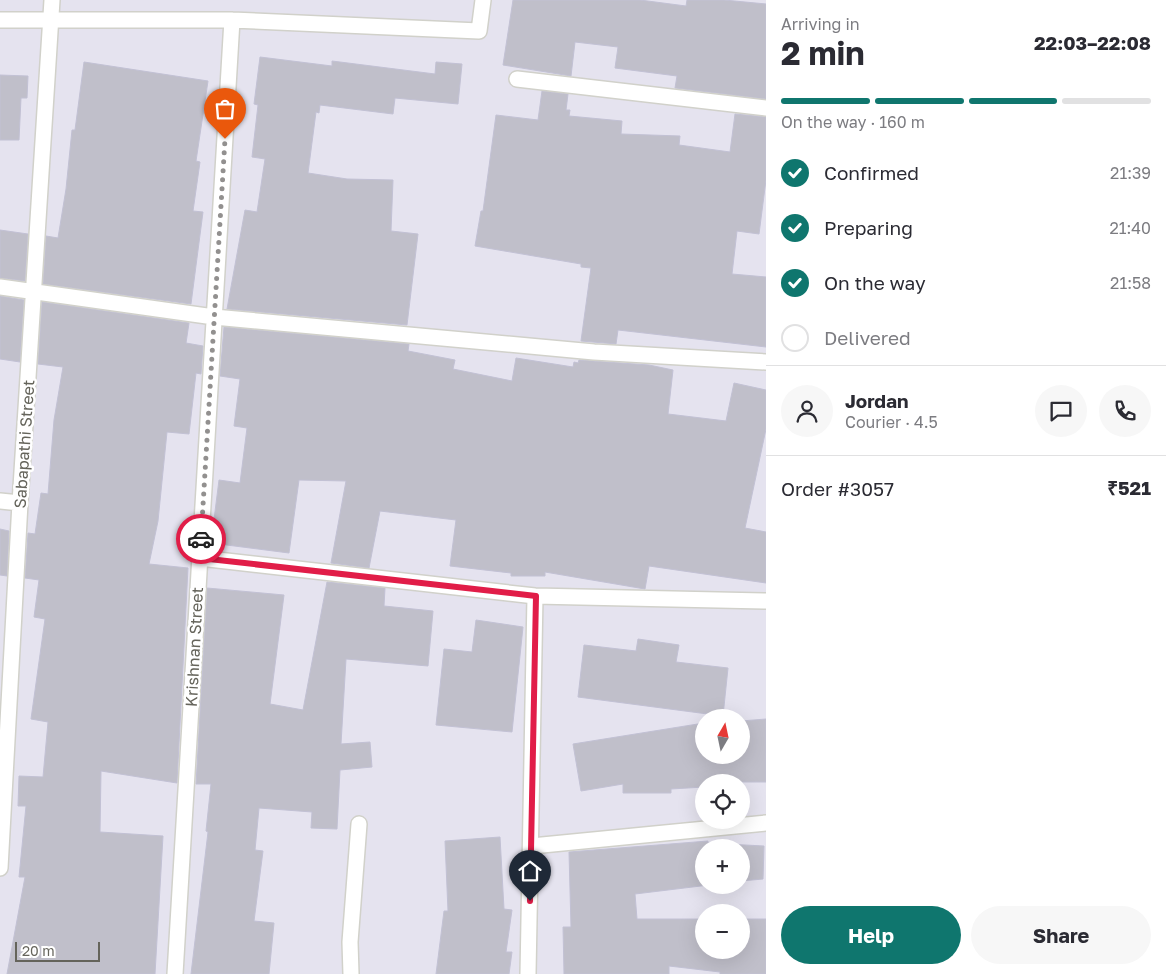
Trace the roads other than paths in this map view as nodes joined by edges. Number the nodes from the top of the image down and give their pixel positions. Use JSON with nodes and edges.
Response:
{"nodes":[{"id":1,"x":52,"y":0,"type":"edge"},
{"id":2,"x":484,"y":0,"type":"edge"},
{"id":3,"x":51,"y":19,"type":"junction"},
{"id":4,"x":0,"y":20,"type":"edge"},
{"id":5,"x":232,"y":20,"type":"junction"},
{"id":6,"x":517,"y":79,"type":"dead end"},
{"id":7,"x":766,"y":108,"type":"edge"},
{"id":8,"x":0,"y":287,"type":"edge"},
{"id":9,"x":34,"y":291,"type":"junction"},
{"id":10,"x":214,"y":317,"type":"junction"},
{"id":11,"x":766,"y":362,"type":"edge"},
{"id":12,"x":0,"y":501,"type":"edge"},
{"id":13,"x":20,"y":503,"type":"junction"},
{"id":14,"x":200,"y":558,"type":"junction"},
{"id":15,"x":536,"y":596,"type":"junction"},
{"id":16,"x":766,"y":601,"type":"edge"},
{"id":17,"x":4,"y":733,"type":"edge"},
{"id":18,"x":766,"y":823,"type":"edge"},
{"id":19,"x":359,"y":824,"type":"dead end"},
{"id":20,"x":532,"y":846,"type":"junction"},
{"id":21,"x":0,"y":868,"type":"edge"},
{"id":22,"x":175,"y":974,"type":"edge"},
{"id":23,"x":351,"y":974,"type":"edge"},
{"id":24,"x":528,"y":974,"type":"edge"}],
"edges":[{"from":1,"to":3,"type":"street","name":"Sabapathi Street"},
{"from":2,"to":5,"type":"street"},
{"from":3,"to":4,"type":"street"},
{"from":3,"to":5,"type":"street"},
{"from":3,"to":9,"type":"street","name":"Sabapathi Street"},
{"from":5,"to":10,"type":"street","name":"Krishnan Street"},
{"from":6,"to":7,"type":"street"},
{"from":8,"to":9,"type":"street"},
{"from":9,"to":10,"type":"street"},
{"from":9,"to":13,"type":"street","name":"Sabapathi Street"},
{"from":10,"to":11,"type":"street"},
{"from":10,"to":14,"type":"street","name":"Krishnan Street"},
{"from":12,"to":13,"type":"street"},
{"from":13,"to":17,"type":"street","name":"Sabapathi Street"},
{"from":14,"to":15,"type":"street"},
{"from":14,"to":22,"type":"street","name":"Krishnan Street"},
{"from":15,"to":16,"type":"street"},
{"from":15,"to":20,"type":"street"},
{"from":17,"to":21,"type":"street","name":"Sabapathi Street"},
{"from":18,"to":20,"type":"street"},
{"from":19,"to":23,"type":"street"},
{"from":20,"to":24,"type":"street"}]}
